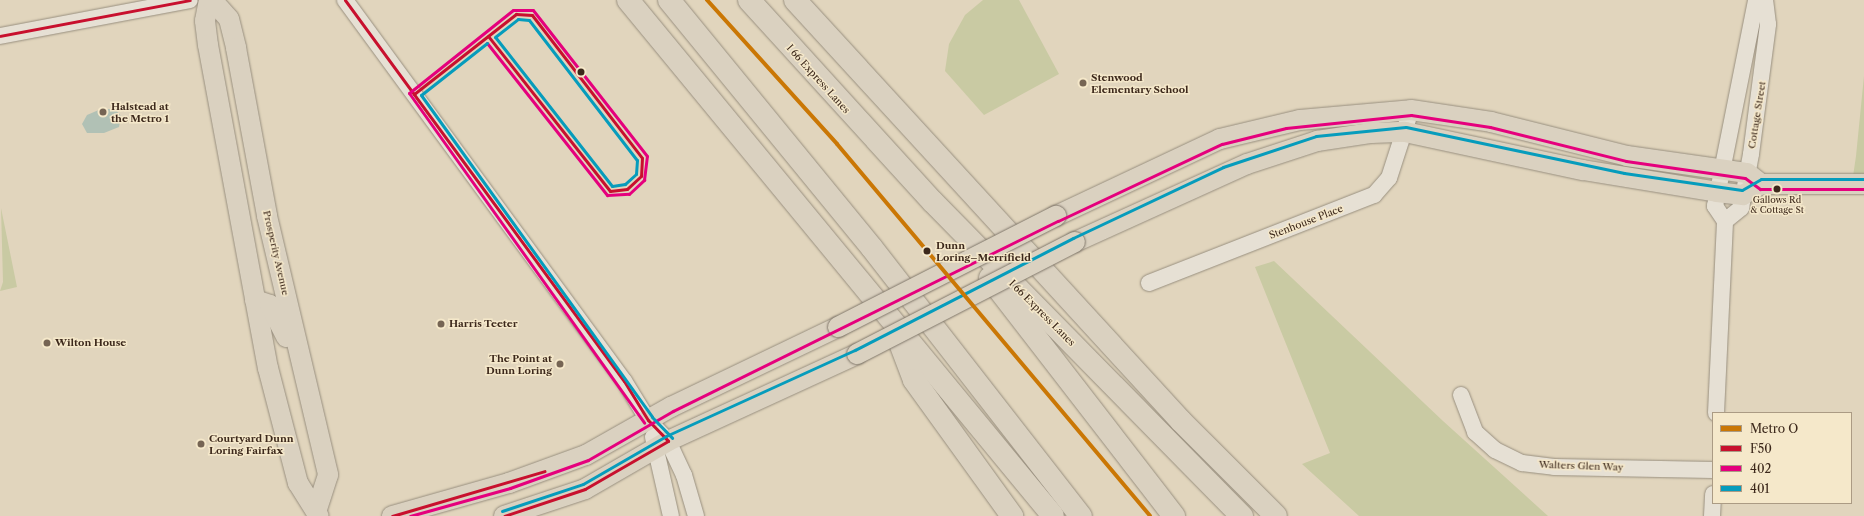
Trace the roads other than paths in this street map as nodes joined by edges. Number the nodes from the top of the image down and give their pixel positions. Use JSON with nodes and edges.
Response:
{"nodes":[{"id":1,"x":190,"y":0,"type":"edge"},
{"id":2,"x":209,"y":0,"type":"edge"},
{"id":3,"x":212,"y":0,"type":"edge"},
{"id":4,"x":345,"y":0,"type":"edge"},
{"id":5,"x":628,"y":0,"type":"edge"},
{"id":6,"x":669,"y":0,"type":"edge"},
{"id":7,"x":749,"y":0,"type":"edge"},
{"id":8,"x":795,"y":0,"type":"edge"},
{"id":9,"x":1756,"y":0,"type":"edge"},
{"id":10,"x":1765,"y":0,"type":"edge"},
{"id":11,"x":0,"y":36,"type":"edge"},
{"id":12,"x":1411,"y":110,"type":"junction"},
{"id":13,"x":1405,"y":132,"type":"junction"},
{"id":14,"x":1722,"y":170,"type":"junction"},
{"id":15,"x":1754,"y":179,"type":"junction"},
{"id":16,"x":1864,"y":184,"type":"edge"},
{"id":17,"x":1717,"y":192,"type":"junction"},
{"id":18,"x":1743,"y":195,"type":"junction"},
{"id":19,"x":933,"y":202,"type":"junction"},
{"id":20,"x":1724,"y":221,"type":"junction"},
{"id":21,"x":1149,"y":283,"type":"dead end"},
{"id":22,"x":255,"y":300,"type":"junction"},
{"id":23,"x":890,"y":317,"type":"junction"},
{"id":24,"x":306,"y":384,"type":"junction"},
{"id":25,"x":1461,"y":395,"type":"dead end"},
{"id":26,"x":1716,"y":412,"type":"edge"},
{"id":27,"x":648,"y":420,"type":"junction"},
{"id":28,"x":1011,"y":429,"type":"junction"},
{"id":29,"x":663,"y":445,"type":"junction"},
{"id":30,"x":1712,"y":470,"type":"edge"},
{"id":31,"x":1713,"y":504,"type":"edge"},
{"id":32,"x":318,"y":512,"type":"edge"},
{"id":33,"x":392,"y":516,"type":"edge"},
{"id":34,"x":504,"y":516,"type":"edge"},
{"id":35,"x":671,"y":516,"type":"edge"},
{"id":36,"x":696,"y":516,"type":"edge"},
{"id":37,"x":1012,"y":516,"type":"edge"},
{"id":38,"x":1053,"y":516,"type":"edge"},
{"id":39,"x":1081,"y":516,"type":"edge"},
{"id":40,"x":1098,"y":516,"type":"edge"},
{"id":41,"x":1174,"y":516,"type":"edge"},
{"id":42,"x":1242,"y":516,"type":"edge"},
{"id":43,"x":1276,"y":516,"type":"edge"},
{"id":44,"x":1712,"y":516,"type":"edge"}],
"edges":[{"from":1,"to":11,"type":"street"},
{"from":2,"to":22,"type":"main road","name":"Prosperity Avenue"},
{"from":3,"to":24,"type":"main road","name":"Prosperity Avenue"},
{"from":4,"to":27,"type":"street"},
{"from":5,"to":23,"type":"highway"},
{"from":6,"to":28,"type":"highway"},
{"from":7,"to":19,"type":"highway","name":"I 66 Express Lanes"},
{"from":8,"to":43,"type":"highway"},
{"from":9,"to":14,"type":"street"},
{"from":10,"to":15,"type":"street","name":"Cottage Street"},
{"from":12,"to":13,"type":"street","name":"Stenhouse Place"},
{"from":12,"to":14,"type":"main road"},
{"from":12,"to":27,"type":"main road","bridge":true},
{"from":13,"to":17,"type":"main road"},
{"from":13,"to":21,"type":"street","name":"Stenhouse Place"},
{"from":13,"to":29,"type":"main road","bridge":true},
{"from":14,"to":15,"type":"main road"},
{"from":14,"to":17,"type":"street"},
{"from":15,"to":16,"type":"main road"},
{"from":15,"to":18,"type":"main road"},
{"from":17,"to":18,"type":"main road"},
{"from":17,"to":20,"type":"street"},
{"from":18,"to":20,"type":"street"},
{"from":19,"to":41,"type":"highway"},
{"from":19,"to":42,"type":"highway","name":"I 66 Express Lanes"},
{"from":20,"to":26,"type":"street"},
{"from":22,"to":24,"type":"main road"},
{"from":22,"to":32,"type":"main road","name":"Prosperity Avenue"},
{"from":23,"to":37,"type":"highway"},
{"from":23,"to":38,"type":"highway"},
{"from":24,"to":32,"type":"main road","name":"Prosperity Avenue"},
{"from":25,"to":30,"type":"street","name":"Walters Glen Way"},
{"from":27,"to":29,"type":"street"},
{"from":27,"to":33,"type":"main road"},
{"from":28,"to":39,"type":"highway"},
{"from":28,"to":40,"type":"highway"},
{"from":29,"to":34,"type":"main road"},
{"from":29,"to":35,"type":"street"},
{"from":29,"to":36,"type":"street"},
{"from":31,"to":44,"type":"street"}]}
